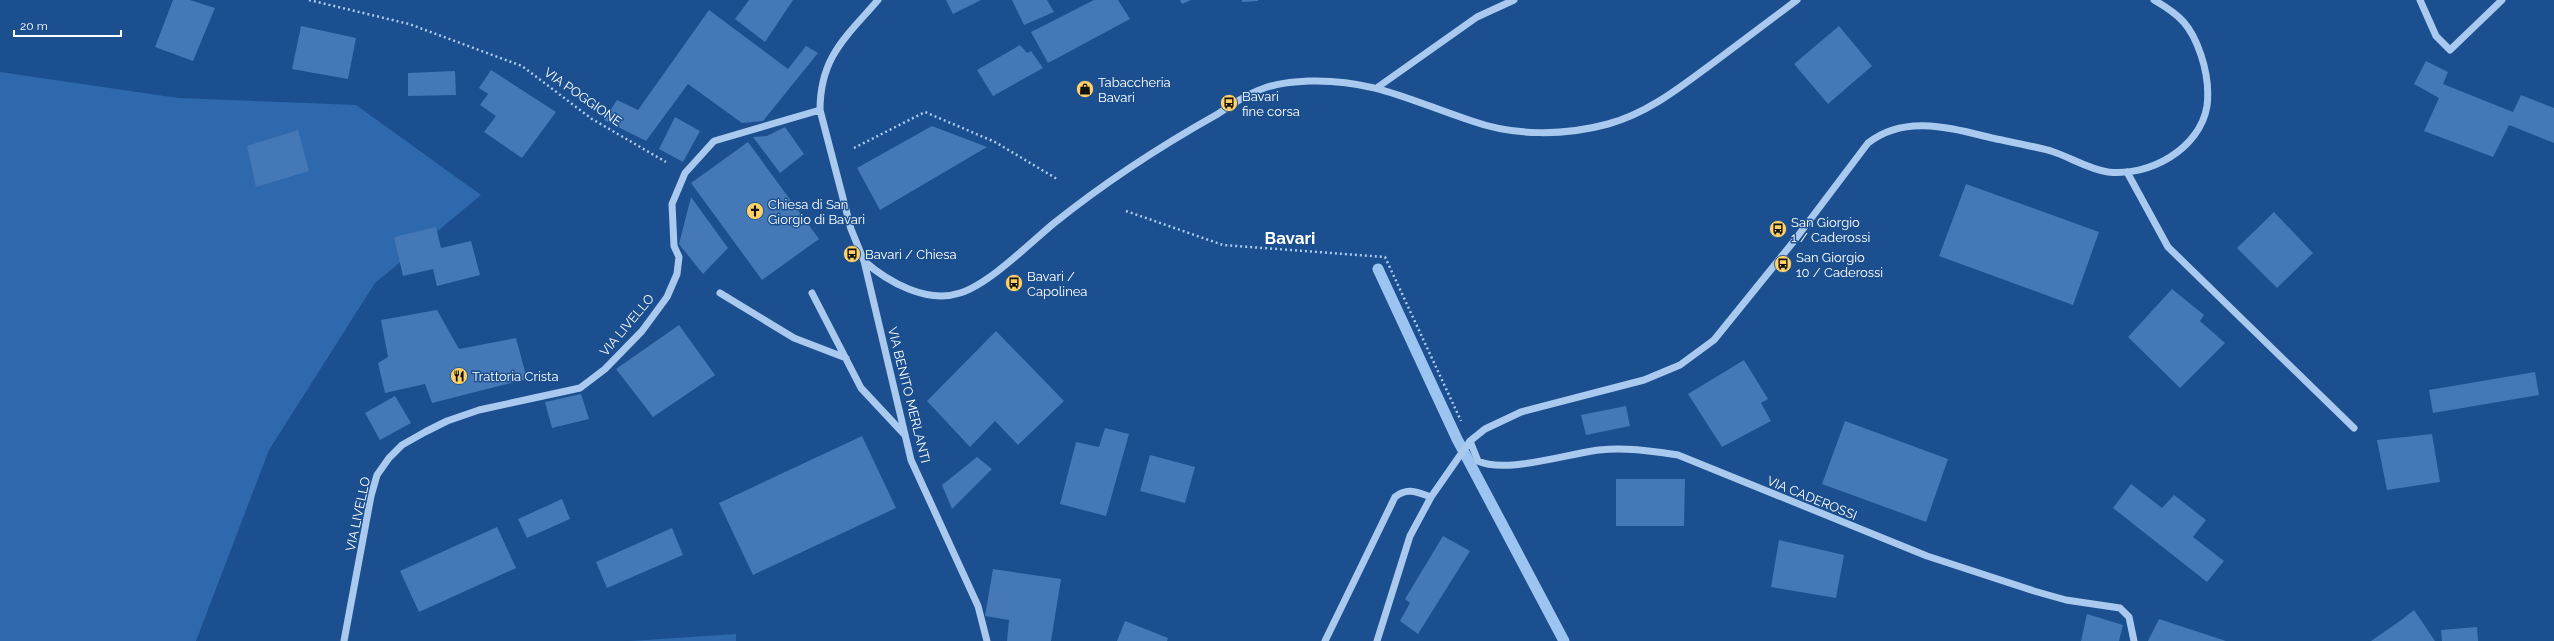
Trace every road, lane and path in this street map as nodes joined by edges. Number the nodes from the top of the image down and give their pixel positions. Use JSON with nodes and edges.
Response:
{"nodes":[{"id":1,"x":309,"y":0,"type":"edge"},
{"id":2,"x":878,"y":0,"type":"edge"},
{"id":3,"x":1514,"y":0,"type":"edge"},
{"id":4,"x":1797,"y":0,"type":"edge"},
{"id":5,"x":2154,"y":0,"type":"edge"},
{"id":6,"x":2420,"y":0,"type":"edge"},
{"id":7,"x":2502,"y":0,"type":"edge"},
{"id":8,"x":1378,"y":87,"type":"junction"},
{"id":9,"x":820,"y":110,"type":"junction"},
{"id":10,"x":833,"y":158,"type":"junction"},
{"id":11,"x":2128,"y":172,"type":"junction"},
{"id":12,"x":685,"y":173,"type":"junction"},
{"id":13,"x":1057,"y":179,"type":"dead end"},
{"id":14,"x":1126,"y":211,"type":"dead end"},
{"id":15,"x":864,"y":261,"type":"junction"},
{"id":16,"x":720,"y":293,"type":"dead end"},
{"id":17,"x":812,"y":293,"type":"dead end"},
{"id":18,"x":846,"y":358,"type":"junction"},
{"id":19,"x":2354,"y":428,"type":"dead end"},
{"id":20,"x":905,"y":435,"type":"junction"},
{"id":21,"x":1470,"y":441,"type":"junction"},
{"id":22,"x":1431,"y":497,"type":"junction"},
{"id":23,"x":344,"y":641,"type":"edge"},
{"id":24,"x":987,"y":641,"type":"edge"},
{"id":25,"x":1325,"y":641,"type":"edge"},
{"id":26,"x":1377,"y":641,"type":"edge"},
{"id":27,"x":2134,"y":641,"type":"edge"}],
"edges":[{"from":1,"to":12,"type":"path","name":"VIA POGGIONE"},
{"from":2,"to":9,"type":"street","name":"VIA BENITO MERLANTI"},
{"from":3,"to":8,"type":"street"},
{"from":4,"to":8,"type":"street"},
{"from":5,"to":11,"type":"street"},
{"from":6,"to":7,"type":"street"},
{"from":8,"to":15,"type":"street"},
{"from":9,"to":10,"type":"street","name":"VIA BENITO MERLANTI"},
{"from":9,"to":12,"type":"street","name":"VIA LIVELLO"},
{"from":10,"to":13,"type":"path"},
{"from":10,"to":15,"type":"street","name":"VIA BENITO MERLANTI"},
{"from":11,"to":19,"type":"street"},
{"from":11,"to":21,"type":"street"},
{"from":12,"to":23,"type":"street","name":"VIA LIVELLO"},
{"from":14,"to":21,"type":"path"},
{"from":15,"to":20,"type":"street","name":"VIA BENITO MERLANTI"},
{"from":16,"to":18,"type":"street"},
{"from":17,"to":18,"type":"street"},
{"from":18,"to":20,"type":"street"},
{"from":20,"to":24,"type":"street","name":"VIA BENITO MERLANTI"},
{"from":21,"to":22,"type":"street"},
{"from":21,"to":27,"type":"street","name":"VIA CADEROSSI"},
{"from":22,"to":25,"type":"street"},
{"from":22,"to":26,"type":"street"}]}
